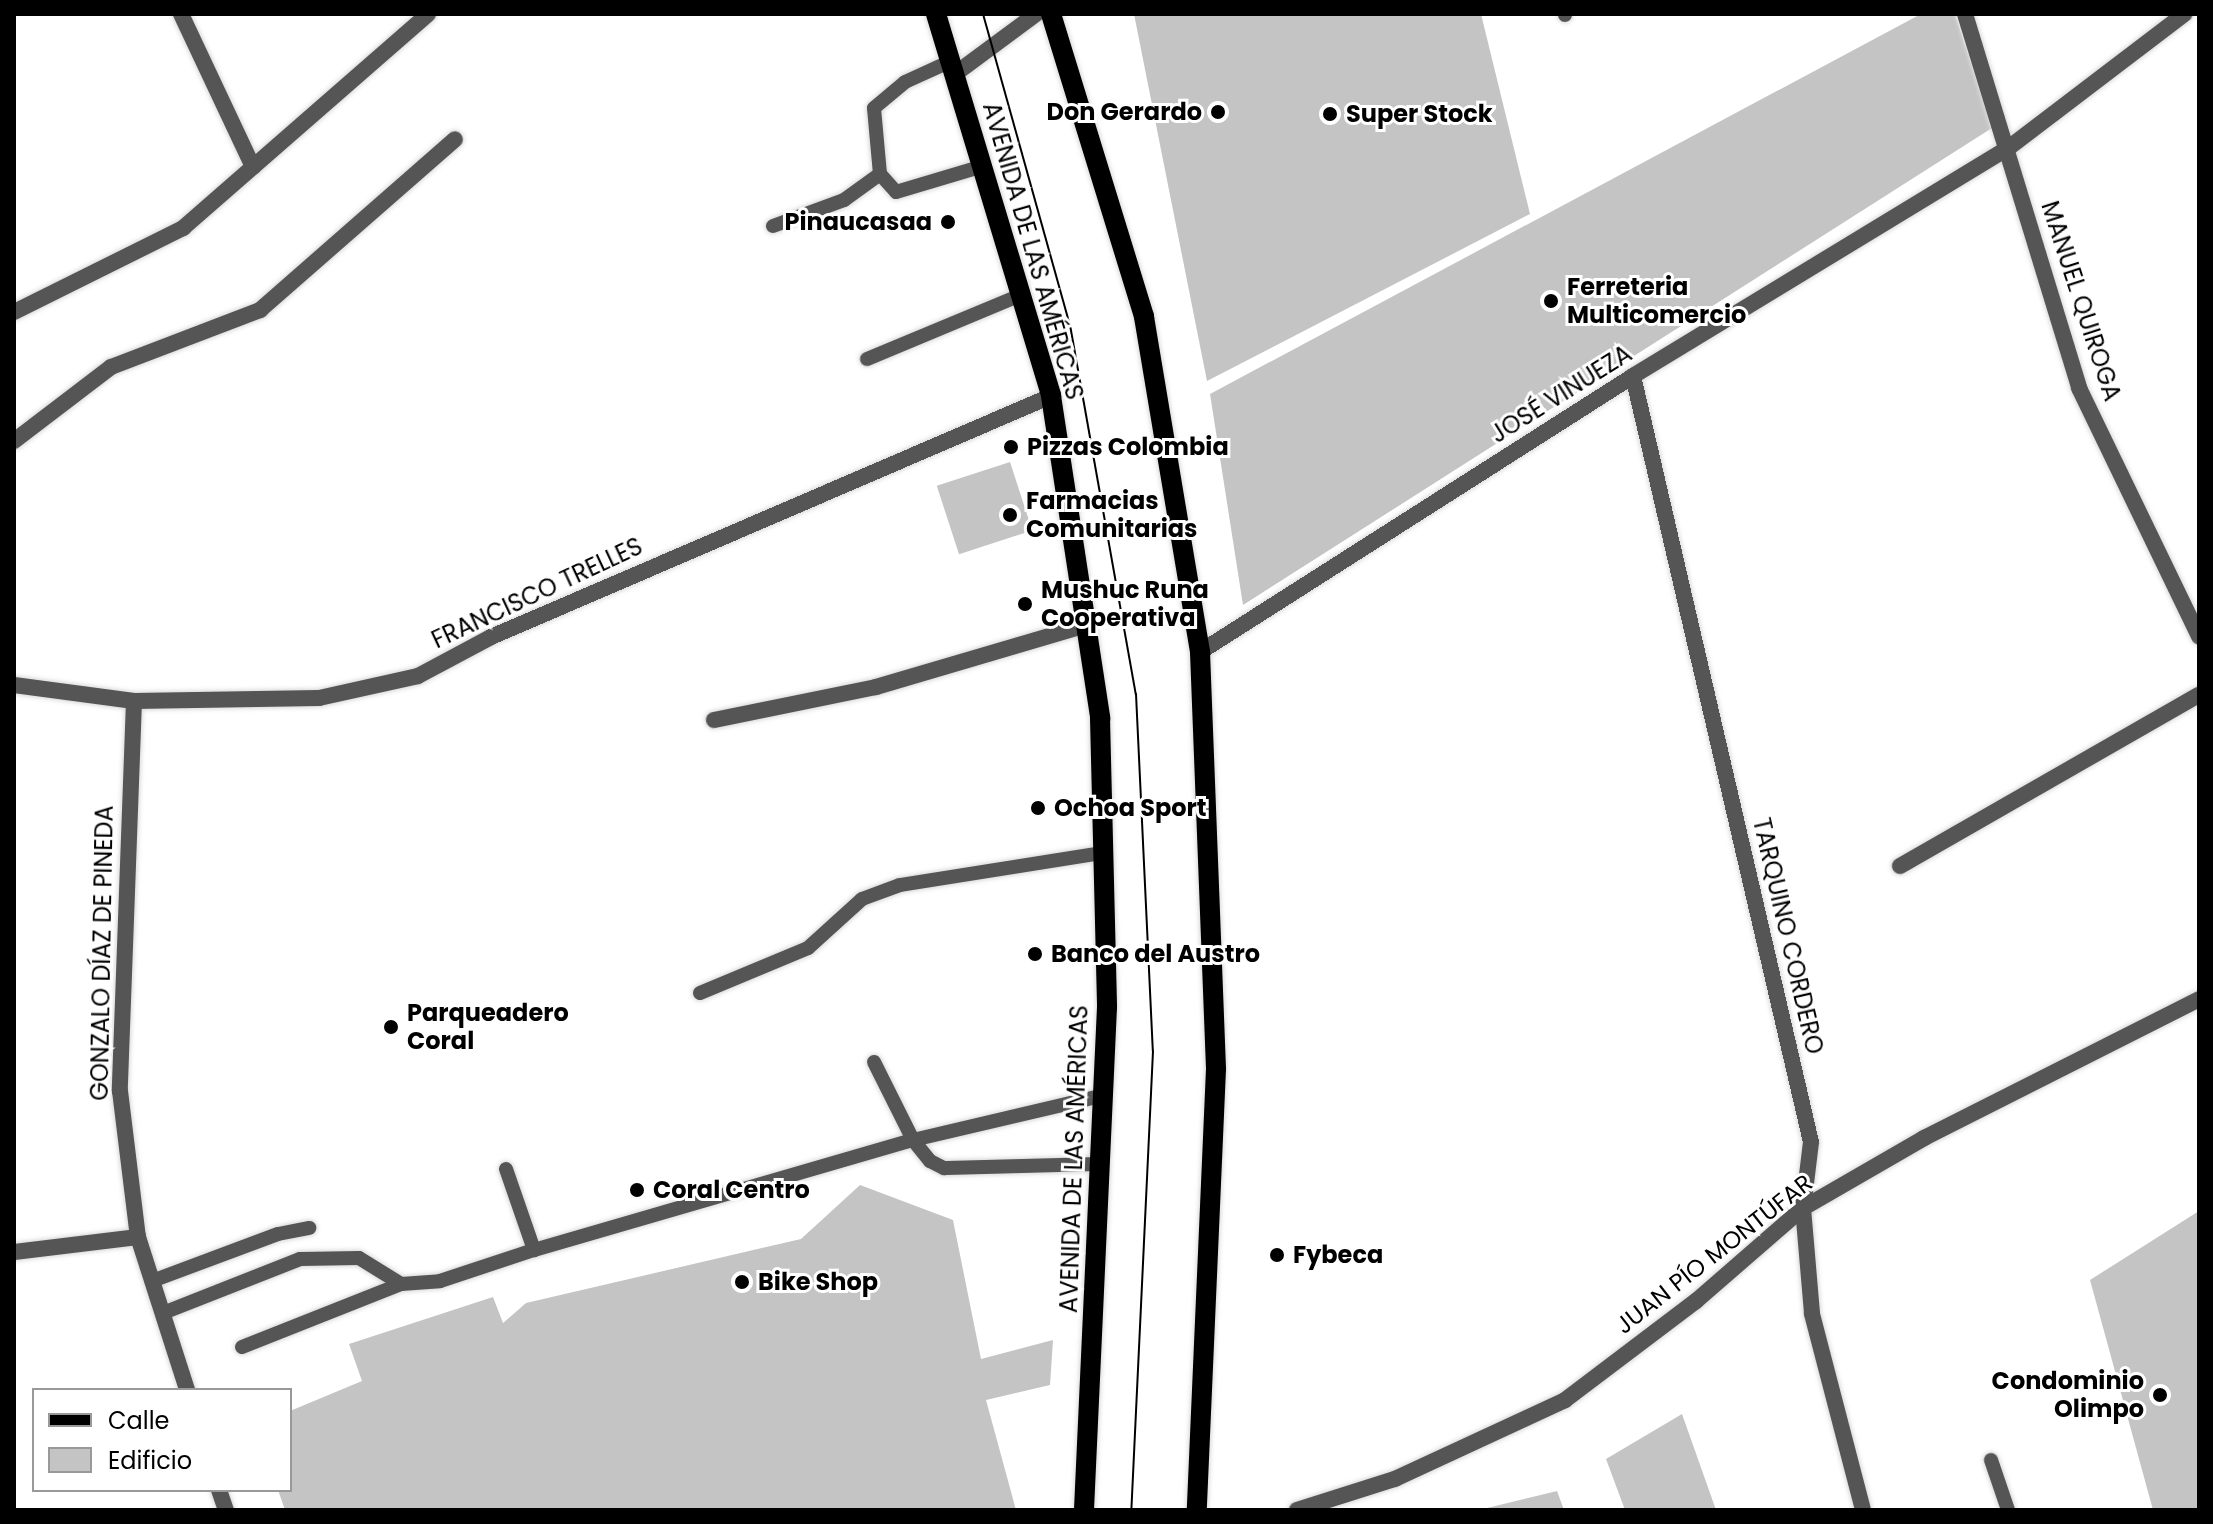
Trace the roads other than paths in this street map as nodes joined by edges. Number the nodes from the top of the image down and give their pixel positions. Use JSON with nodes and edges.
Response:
{"nodes":[{"id":1,"x":181,"y":14,"type":"edge"},
{"id":2,"x":428,"y":14,"type":"edge"},
{"id":3,"x":936,"y":14,"type":"edge"},
{"id":4,"x":1036,"y":14,"type":"edge"},
{"id":5,"x":1051,"y":14,"type":"edge"},
{"id":6,"x":1965,"y":14,"type":"edge"},
{"id":7,"x":2184,"y":14,"type":"edge"},
{"id":8,"x":953,"y":68,"type":"junction"},
{"id":9,"x":455,"y":139,"type":"dead end"},
{"id":10,"x":2007,"y":149,"type":"junction"},
{"id":11,"x":983,"y":166,"type":"junction"},
{"id":12,"x":253,"y":167,"type":"junction"},
{"id":13,"x":880,"y":174,"type":"junction"},
{"id":14,"x":773,"y":226,"type":"dead end"},
{"id":15,"x":1021,"y":295,"type":"junction"},
{"id":16,"x":14,"y":312,"type":"edge"},
{"id":17,"x":867,"y":359,"type":"dead end"},
{"id":18,"x":1633,"y":376,"type":"junction"},
{"id":19,"x":1051,"y":396,"type":"junction"},
{"id":20,"x":14,"y":441,"type":"edge"},
{"id":21,"x":1086,"y":625,"type":"junction"},
{"id":22,"x":2199,"y":636,"type":"edge"},
{"id":23,"x":1200,"y":652,"type":"junction"},
{"id":24,"x":14,"y":685,"type":"edge"},
{"id":25,"x":2199,"y":695,"type":"edge"},
{"id":26,"x":134,"y":701,"type":"junction"},
{"id":27,"x":714,"y":720,"type":"dead end"},
{"id":28,"x":1103,"y":853,"type":"junction"},
{"id":29,"x":1900,"y":866,"type":"dead end"},
{"id":30,"x":700,"y":993,"type":"dead end"},
{"id":31,"x":2199,"y":999,"type":"edge"},
{"id":32,"x":874,"y":1062,"type":"dead end"},
{"id":33,"x":1100,"y":1096,"type":"junction"},
{"id":34,"x":913,"y":1140,"type":"junction"},
{"id":35,"x":1100,"y":1164,"type":"junction"},
{"id":36,"x":506,"y":1169,"type":"dead end"},
{"id":37,"x":1803,"y":1208,"type":"junction"},
{"id":38,"x":309,"y":1228,"type":"dead end"},
{"id":39,"x":138,"y":1237,"type":"junction"},
{"id":40,"x":534,"y":1250,"type":"junction"},
{"id":41,"x":14,"y":1252,"type":"edge"},
{"id":42,"x":152,"y":1281,"type":"junction"},
{"id":43,"x":401,"y":1284,"type":"junction"},
{"id":44,"x":163,"y":1313,"type":"junction"},
{"id":45,"x":242,"y":1347,"type":"dead end"},
{"id":46,"x":186,"y":1388,"type":"edge"},
{"id":47,"x":1991,"y":1460,"type":"dead end"},
{"id":48,"x":1084,"y":1510,"type":"edge"},
{"id":49,"x":1197,"y":1510,"type":"edge"},
{"id":50,"x":1297,"y":1510,"type":"edge"},
{"id":51,"x":1863,"y":1510,"type":"edge"},
{"id":52,"x":2008,"y":1510,"type":"edge"}],
"edges":[{"from":1,"to":12,"type":"street"},
{"from":2,"to":12,"type":"street"},
{"from":3,"to":8,"type":"main road","name":"AVENIDA DE LAS AMÉRICAS"},
{"from":4,"to":8,"type":"street"},
{"from":5,"to":23,"type":"main road"},
{"from":6,"to":10,"type":"street","name":"MANUEL QUIROGA"},
{"from":7,"to":10,"type":"street","name":"JOSÉ VINUEZA"},
{"from":8,"to":11,"type":"main road","name":"AVENIDA DE LAS AMÉRICAS"},
{"from":8,"to":13,"type":"lane"},
{"from":9,"to":20,"type":"street"},
{"from":10,"to":18,"type":"street","name":"JOSÉ VINUEZA"},
{"from":10,"to":22,"type":"street","name":"MANUEL QUIROGA"},
{"from":11,"to":13,"type":"lane"},
{"from":11,"to":15,"type":"main road","name":"AVENIDA DE LAS AMÉRICAS"},
{"from":12,"to":16,"type":"street"},
{"from":13,"to":14,"type":"lane"},
{"from":15,"to":17,"type":"lane"},
{"from":15,"to":19,"type":"main road","name":"AVENIDA DE LAS AMÉRICAS"},
{"from":18,"to":23,"type":"street","name":"JOSÉ VINUEZA"},
{"from":18,"to":37,"type":"street","name":"TARQUINO CORDERO"},
{"from":19,"to":21,"type":"main road","name":"AVENIDA DE LAS AMÉRICAS"},
{"from":19,"to":26,"type":"street","name":"FRANCISCO TRELLES"},
{"from":21,"to":27,"type":"street"},
{"from":21,"to":28,"type":"main road","name":"AVENIDA DE LAS AMÉRICAS"},
{"from":23,"to":49,"type":"main road"},
{"from":24,"to":26,"type":"street","name":"FRANCISCO TRELLES"},
{"from":25,"to":29,"type":"street"},
{"from":26,"to":39,"type":"street","name":"GONZALO DÍAZ DE PINEDA"},
{"from":28,"to":30,"type":"lane"},
{"from":28,"to":33,"type":"main road","name":"AVENIDA DE LAS AMÉRICAS"},
{"from":31,"to":37,"type":"street","name":"JUAN PÍO MONTÚFAR"},
{"from":32,"to":34,"type":"lane"},
{"from":33,"to":34,"type":"lane"},
{"from":33,"to":35,"type":"main road","name":"AVENIDA DE LAS AMÉRICAS"},
{"from":34,"to":35,"type":"lane"},
{"from":34,"to":40,"type":"lane"},
{"from":35,"to":48,"type":"main road","name":"AVENIDA DE LAS AMÉRICAS"},
{"from":36,"to":40,"type":"lane"},
{"from":37,"to":50,"type":"street","name":"JUAN PÍO MONTÚFAR"},
{"from":37,"to":51,"type":"street","name":"TARQUINO CORDERO"},
{"from":38,"to":42,"type":"lane"},
{"from":39,"to":41,"type":"street"},
{"from":39,"to":42,"type":"street","name":"GONZALO DÍAZ DE PINEDA"},
{"from":40,"to":43,"type":"lane"},
{"from":42,"to":44,"type":"street","name":"GONZALO DÍAZ DE PINEDA"},
{"from":43,"to":44,"type":"lane"},
{"from":43,"to":45,"type":"lane"},
{"from":44,"to":46,"type":"street","name":"GONZALO DÍAZ DE PINEDA"},
{"from":47,"to":52,"type":"lane"}]}
